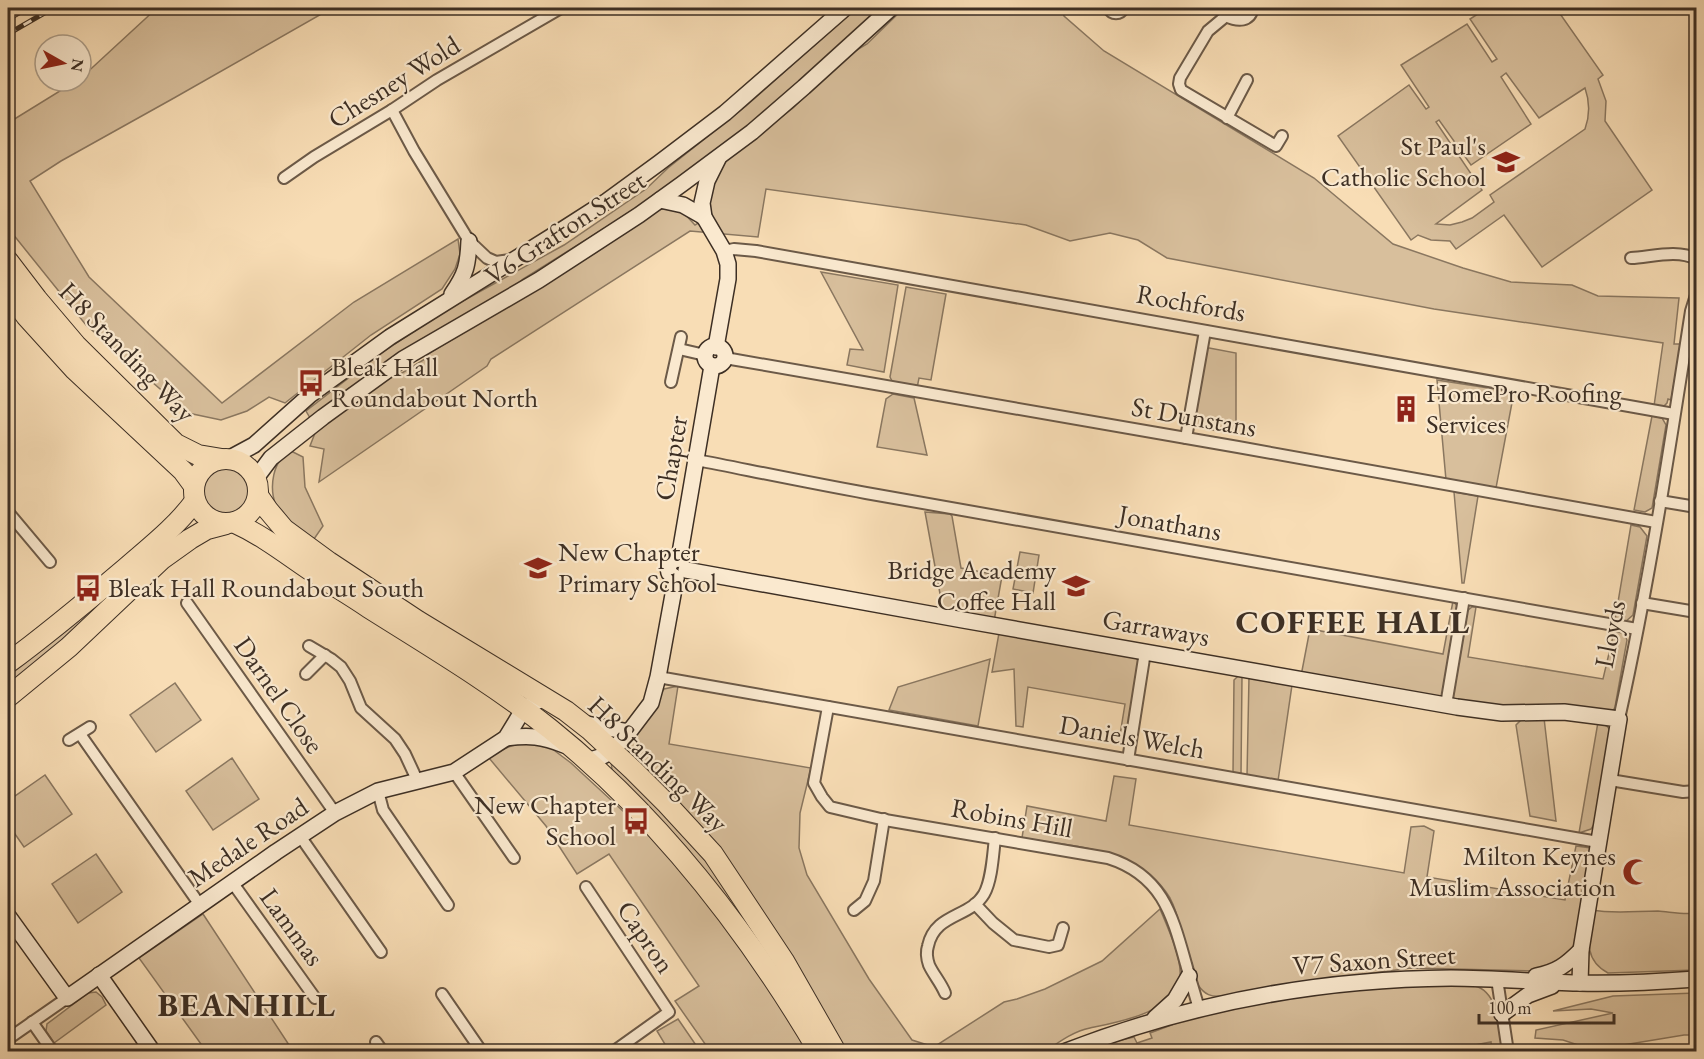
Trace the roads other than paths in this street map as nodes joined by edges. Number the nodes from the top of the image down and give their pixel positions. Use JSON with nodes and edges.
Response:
{"nodes":[{"id":1,"x":561,"y":8,"type":"edge"},
{"id":2,"x":845,"y":8,"type":"edge"},
{"id":3,"x":891,"y":8,"type":"edge"},
{"id":4,"x":1108,"y":8,"type":"edge"},
{"id":5,"x":1124,"y":8,"type":"edge"},
{"id":6,"x":1253,"y":8,"type":"edge"},
{"id":7,"x":1224,"y":12,"type":"edge"},
{"id":8,"x":1247,"y":80,"type":"dead end"},
{"id":9,"x":392,"y":110,"type":"junction"},
{"id":10,"x":1227,"y":118,"type":"junction"},
{"id":11,"x":1282,"y":136,"type":"dead end"},
{"id":12,"x":719,"y":156,"type":"junction"},
{"id":13,"x":285,"y":178,"type":"dead end"},
{"id":14,"x":660,"y":200,"type":"junction"},
{"id":15,"x":708,"y":223,"type":"junction"},
{"id":16,"x":469,"y":241,"type":"junction"},
{"id":17,"x":724,"y":251,"type":"junction"},
{"id":18,"x":1631,"y":258,"type":"dead end"},
{"id":19,"x":514,"y":259,"type":"junction"},
{"id":20,"x":1696,"y":259,"type":"edge"},
{"id":21,"x":8,"y":261,"type":"edge"},
{"id":22,"x":8,"y":292,"type":"edge"},
{"id":23,"x":1696,"y":295,"type":"edge"},
{"id":24,"x":449,"y":299,"type":"junction"},
{"id":25,"x":1205,"y":331,"type":"junction"},
{"id":26,"x":681,"y":337,"type":"dead end"},
{"id":27,"x":679,"y":349,"type":"junction"},
{"id":28,"x":715,"y":356,"type":"junction"},
{"id":29,"x":671,"y":382,"type":"dead end"},
{"id":30,"x":1674,"y":414,"type":"junction"},
{"id":31,"x":147,"y":426,"type":"junction"},
{"id":32,"x":1186,"y":438,"type":"junction"},
{"id":33,"x":171,"y":449,"type":"junction"},
{"id":34,"x":225,"y":459,"type":"junction"},
{"id":35,"x":697,"y":460,"type":"junction"},
{"id":36,"x":257,"y":487,"type":"junction"},
{"id":37,"x":195,"y":494,"type":"junction"},
{"id":38,"x":1660,"y":501,"type":"junction"},
{"id":39,"x":1696,"y":507,"type":"edge"},
{"id":40,"x":8,"y":512,"type":"edge"},
{"id":41,"x":1656,"y":522,"type":"junction"},
{"id":42,"x":231,"y":524,"type":"junction"},
{"id":43,"x":296,"y":549,"type":"junction"},
{"id":44,"x":156,"y":552,"type":"junction"},
{"id":45,"x":50,"y":562,"type":"dead end"},
{"id":46,"x":140,"y":567,"type":"junction"},
{"id":47,"x":323,"y":569,"type":"junction"},
{"id":48,"x":680,"y":569,"type":"junction"},
{"id":49,"x":1464,"y":598,"type":"junction"},
{"id":50,"x":187,"y":603,"type":"dead end"},
{"id":51,"x":1642,"y":603,"type":"junction"},
{"id":52,"x":1696,"y":612,"type":"edge"},
{"id":53,"x":1637,"y":628,"type":"junction"},
{"id":54,"x":309,"y":645,"type":"dead end"},
{"id":55,"x":1145,"y":652,"type":"junction"},
{"id":56,"x":325,"y":655,"type":"junction"},
{"id":57,"x":8,"y":663,"type":"edge"},
{"id":58,"x":306,"y":674,"type":"dead end"},
{"id":59,"x":658,"y":677,"type":"junction"},
{"id":60,"x":11,"y":694,"type":"edge"},
{"id":61,"x":534,"y":704,"type":"junction"},
{"id":62,"x":1446,"y":705,"type":"junction"},
{"id":63,"x":828,"y":707,"type":"junction"},
{"id":64,"x":1619,"y":719,"type":"junction"},
{"id":65,"x":582,"y":722,"type":"junction"},
{"id":66,"x":90,"y":727,"type":"dead end"},
{"id":67,"x":629,"y":732,"type":"junction"},
{"id":68,"x":80,"y":734,"type":"junction"},
{"id":69,"x":548,"y":734,"type":"junction"},
{"id":70,"x":506,"y":738,"type":"junction"},
{"id":71,"x":69,"y":740,"type":"dead end"},
{"id":72,"x":590,"y":754,"type":"junction"},
{"id":73,"x":1128,"y":760,"type":"junction"},
{"id":74,"x":454,"y":772,"type":"junction"},
{"id":75,"x":1610,"y":780,"type":"junction"},
{"id":76,"x":418,"y":782,"type":"junction"},
{"id":77,"x":378,"y":791,"type":"junction"},
{"id":78,"x":1696,"y":791,"type":"edge"},
{"id":79,"x":335,"y":813,"type":"junction"},
{"id":80,"x":884,"y":819,"type":"junction"},
{"id":81,"x":300,"y":836,"type":"junction"},
{"id":82,"x":995,"y":838,"type":"junction"},
{"id":83,"x":1598,"y":842,"type":"junction"},
{"id":84,"x":514,"y":858,"type":"dead end"},
{"id":85,"x":232,"y":882,"type":"junction"},
{"id":86,"x":586,"y":887,"type":"dead end"},
{"id":87,"x":975,"y":904,"type":"junction"},
{"id":88,"x":200,"y":905,"type":"junction"},
{"id":89,"x":447,"y":905,"type":"dead end"},
{"id":90,"x":854,"y":910,"type":"dead end"},
{"id":91,"x":8,"y":916,"type":"edge"},
{"id":92,"x":1064,"y":928,"type":"dead end"},
{"id":93,"x":1581,"y":950,"type":"junction"},
{"id":94,"x":381,"y":952,"type":"dead end"},
{"id":95,"x":99,"y":975,"type":"junction"},
{"id":96,"x":1189,"y":976,"type":"junction"},
{"id":97,"x":1497,"y":979,"type":"junction"},
{"id":98,"x":1696,"y":979,"type":"edge"},
{"id":99,"x":1519,"y":980,"type":"junction"},
{"id":100,"x":1573,"y":983,"type":"junction"},
{"id":101,"x":945,"y":993,"type":"dead end"},
{"id":102,"x":442,"y":994,"type":"dead end"},
{"id":103,"x":67,"y":998,"type":"junction"},
{"id":104,"x":315,"y":998,"type":"dead end"},
{"id":105,"x":1199,"y":1009,"type":"junction"},
{"id":106,"x":1502,"y":1014,"type":"junction"},
{"id":107,"x":32,"y":1022,"type":"junction"},
{"id":108,"x":1151,"y":1022,"type":"junction"},
{"id":109,"x":8,"y":1039,"type":"edge"},
{"id":110,"x":376,"y":1042,"type":"dead end"},
{"id":111,"x":826,"y":1049,"type":"edge"},
{"id":112,"x":614,"y":1051,"type":"edge"},
{"id":113,"x":53,"y":1052,"type":"edge"},
{"id":114,"x":153,"y":1052,"type":"edge"},
{"id":115,"x":383,"y":1052,"type":"edge"},
{"id":116,"x":482,"y":1052,"type":"edge"},
{"id":117,"x":1064,"y":1052,"type":"edge"},
{"id":118,"x":1508,"y":1052,"type":"edge"}],
"edges":[{"from":1,"to":9,"type":"street","name":"Chesney Wold"},
{"from":2,"to":19,"type":"street","name":"V6 Grafton Street"},
{"from":3,"to":12,"type":"street","name":"V6 Grafton Street"},
{"from":4,"to":5,"type":"street"},
{"from":6,"to":7,"type":"street"},
{"from":7,"to":10,"type":"street"},
{"from":8,"to":10,"type":"street"},
{"from":9,"to":13,"type":"street","name":"Chesney Wold"},
{"from":9,"to":16,"type":"street"},
{"from":10,"to":11,"type":"street"},
{"from":12,"to":14,"type":"street","name":"V6 Grafton Street"},
{"from":12,"to":15,"type":"street"},
{"from":14,"to":15,"type":"street"},
{"from":14,"to":36,"type":"street","name":"V6 Grafton Street"},
{"from":15,"to":17,"type":"street"},
{"from":16,"to":19,"type":"street"},
{"from":16,"to":24,"type":"street"},
{"from":17,"to":25,"type":"street","name":"Rochfords"},
{"from":17,"to":28,"type":"street","name":"Chapter"},
{"from":18,"to":20,"type":"street"},
{"from":19,"to":24,"type":"street","name":"V6 Grafton Street"},
{"from":21,"to":31,"type":"highway","name":"H8 Standing Way"},
{"from":22,"to":31,"type":"highway","name":"H8 Standing Way"},
{"from":23,"to":30,"type":"street","name":"Lloyds"},
{"from":24,"to":34,"type":"street","name":"V6 Grafton Street"},
{"from":25,"to":30,"type":"street","name":"Rochfords"},
{"from":25,"to":32,"type":"street"},
{"from":26,"to":27,"type":"street"},
{"from":27,"to":28,"type":"street","name":"St Dunstans"},
{"from":27,"to":29,"type":"street"},
{"from":28,"to":32,"type":"street","name":"St Dunstans"},
{"from":28,"to":35,"type":"street","name":"Chapter"},
{"from":30,"to":38,"type":"street","name":"Lloyds"},
{"from":31,"to":33,"type":"highway","name":"H8 Standing Way"},
{"from":32,"to":41,"type":"street","name":"St Dunstans"},
{"from":33,"to":34,"type":"highway","name":"H8 Standing Way"},
{"from":33,"to":37,"type":"highway","name":"H8 Standing Way"},
{"from":34,"to":36,"type":"highway"},
{"from":34,"to":37,"type":"highway"},
{"from":35,"to":48,"type":"street","name":"Chapter"},
{"from":35,"to":49,"type":"street","name":"Jonathans"},
{"from":36,"to":42,"type":"highway"},
{"from":36,"to":43,"type":"highway","name":"H8 Standing Way"},
{"from":37,"to":42,"type":"highway"},
{"from":37,"to":44,"type":"highway"},
{"from":38,"to":39,"type":"street"},
{"from":38,"to":41,"type":"street","name":"Lloyds"},
{"from":40,"to":45,"type":"street"},
{"from":41,"to":51,"type":"street","name":"Lloyds"},
{"from":42,"to":43,"type":"highway","name":"H8 Standing Way"},
{"from":42,"to":44,"type":"highway"},
{"from":43,"to":47,"type":"highway","name":"H8 Standing Way"},
{"from":44,"to":46,"type":"highway"},
{"from":46,"to":57,"type":"highway"},
{"from":46,"to":60,"type":"highway"},
{"from":47,"to":61,"type":"highway","name":"H8 Standing Way"},
{"from":47,"to":61,"type":"highway","name":"H8 Standing Way"},
{"from":48,"to":55,"type":"street","name":"Garraways"},
{"from":48,"to":59,"type":"street","name":"Chapter"},
{"from":49,"to":53,"type":"street","name":"Jonathans"},
{"from":49,"to":62,"type":"street"},
{"from":50,"to":79,"type":"street","name":"Darnel Close"},
{"from":51,"to":52,"type":"street"},
{"from":51,"to":53,"type":"street","name":"Lloyds"},
{"from":53,"to":64,"type":"street","name":"Lloyds"},
{"from":54,"to":56,"type":"street"},
{"from":55,"to":62,"type":"street","name":"Garraways"},
{"from":55,"to":73,"type":"street"},
{"from":56,"to":58,"type":"street"},
{"from":56,"to":76,"type":"street"},
{"from":59,"to":63,"type":"street","name":"Daniels Welch"},
{"from":59,"to":67,"type":"street","name":"Chapter"},
{"from":61,"to":65,"type":"highway","name":"H8 Standing Way"},
{"from":61,"to":69,"type":"highway","name":"H8 Standing Way"},
{"from":61,"to":70,"type":"street","name":"Medale Road"},
{"from":62,"to":64,"type":"street","name":"Garraways"},
{"from":63,"to":73,"type":"street","name":"Daniels Welch"},
{"from":63,"to":80,"type":"street","name":"Robins Hill"},
{"from":64,"to":75,"type":"street","name":"Lloyds"},
{"from":65,"to":67,"type":"street"},
{"from":65,"to":72,"type":"highway","name":"H8 Standing Way"},
{"from":66,"to":68,"type":"street"},
{"from":67,"to":72,"type":"street","name":"Chapter"},
{"from":68,"to":71,"type":"street"},
{"from":68,"to":88,"type":"street"},
{"from":69,"to":70,"type":"street"},
{"from":69,"to":72,"type":"highway","name":"H8 Standing Way"},
{"from":70,"to":74,"type":"street","name":"Medale Road"},
{"from":72,"to":111,"type":"highway","name":"H8 Standing Way"},
{"from":72,"to":111,"type":"highway","name":"H8 Standing Way"},
{"from":73,"to":83,"type":"street","name":"Daniels Welch"},
{"from":74,"to":76,"type":"street","name":"Medale Road"},
{"from":74,"to":84,"type":"street"},
{"from":75,"to":78,"type":"street"},
{"from":75,"to":83,"type":"street","name":"Lloyds"},
{"from":76,"to":77,"type":"street","name":"Medale Road"},
{"from":77,"to":79,"type":"street","name":"Medale Road"},
{"from":77,"to":89,"type":"street"},
{"from":79,"to":81,"type":"street","name":"Medale Road"},
{"from":80,"to":82,"type":"street","name":"Robins Hill"},
{"from":80,"to":90,"type":"street"},
{"from":81,"to":85,"type":"street","name":"Medale Road"},
{"from":81,"to":94,"type":"street"},
{"from":82,"to":87,"type":"street"},
{"from":82,"to":96,"type":"street","name":"Robins Hill"},
{"from":83,"to":93,"type":"street","name":"Lloyds"},
{"from":85,"to":88,"type":"street","name":"Medale Road"},
{"from":85,"to":104,"type":"street","name":"Lammas"},
{"from":86,"to":112,"type":"street","name":"Capron"},
{"from":87,"to":92,"type":"street"},
{"from":87,"to":101,"type":"street"},
{"from":88,"to":95,"type":"street","name":"Medale Road"},
{"from":91,"to":103,"type":"street"},
{"from":93,"to":99,"type":"street"},
{"from":93,"to":100,"type":"street","name":"Lloyds"},
{"from":95,"to":103,"type":"street","name":"Medale Road"},
{"from":95,"to":114,"type":"street"},
{"from":96,"to":105,"type":"street","name":"Robins Hill"},
{"from":96,"to":108,"type":"street"},
{"from":97,"to":99,"type":"street","name":"V7 Saxon Street"},
{"from":97,"to":105,"type":"street","name":"V7 Saxon Street"},
{"from":97,"to":106,"type":"street"},
{"from":98,"to":100,"type":"street","name":"V7 Saxon Street"},
{"from":99,"to":100,"type":"street","name":"V7 Saxon Street"},
{"from":100,"to":106,"type":"street"},
{"from":102,"to":116,"type":"street"},
{"from":103,"to":107,"type":"street","name":"Medale Road"},
{"from":105,"to":108,"type":"street","name":"V7 Saxon Street"},
{"from":106,"to":118,"type":"street"},
{"from":107,"to":109,"type":"street","name":"Medale Road"},
{"from":107,"to":113,"type":"street"},
{"from":108,"to":117,"type":"street","name":"V7 Saxon Street"},
{"from":110,"to":115,"type":"street"}]}
